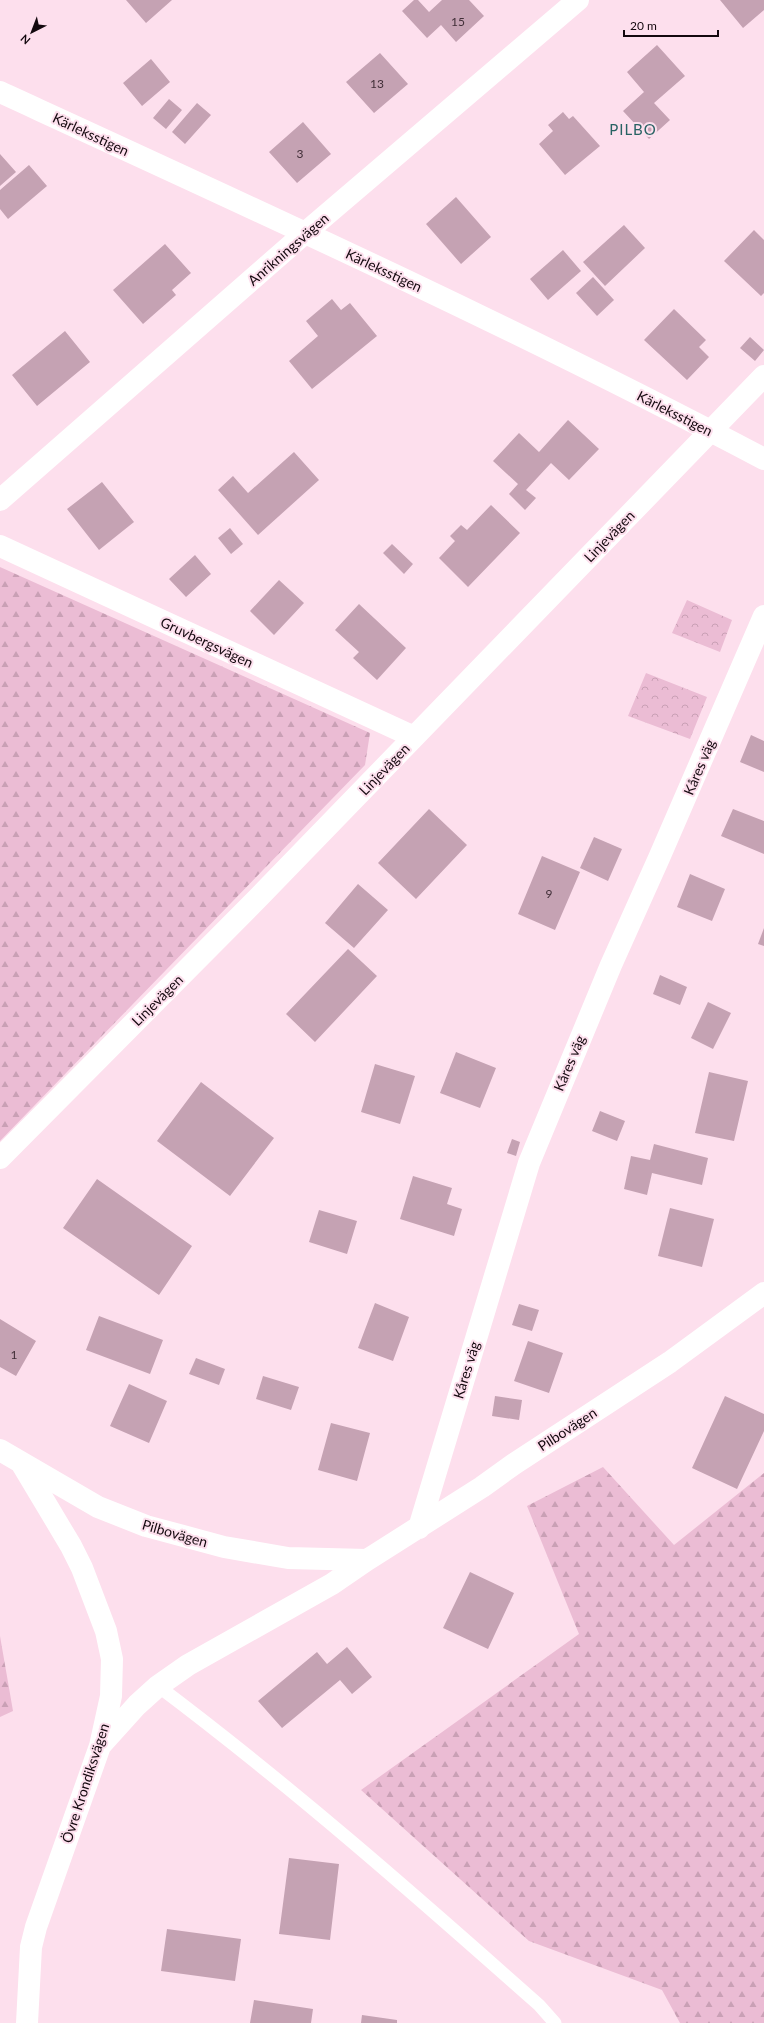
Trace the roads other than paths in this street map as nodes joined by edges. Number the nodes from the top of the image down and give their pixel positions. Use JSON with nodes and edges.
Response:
{"nodes":[{"id":1,"x":578,"y":0,"type":"edge"},
{"id":2,"x":0,"y":92,"type":"edge"},
{"id":3,"x":305,"y":234,"type":"junction"},
{"id":4,"x":764,"y":376,"type":"edge"},
{"id":5,"x":711,"y":431,"type":"junction"},
{"id":6,"x":764,"y":459,"type":"edge"},
{"id":7,"x":0,"y":500,"type":"edge"},
{"id":8,"x":0,"y":546,"type":"edge"},
{"id":9,"x":764,"y":616,"type":"edge"},
{"id":10,"x":414,"y":737,"type":"junction"},
{"id":11,"x":0,"y":1158,"type":"edge"},
{"id":12,"x":764,"y":1293,"type":"edge"},
{"id":13,"x":0,"y":1450,"type":"edge"},
{"id":14,"x":22,"y":1464,"type":"junction"},
{"id":15,"x":419,"y":1528,"type":"junction"},
{"id":16,"x":367,"y":1560,"type":"junction"},
{"id":17,"x":158,"y":1686,"type":"junction"},
{"id":18,"x":100,"y":1746,"type":"junction"},
{"id":19,"x":27,"y":2023,"type":"edge"},
{"id":20,"x":555,"y":2023,"type":"edge"}],
"edges":[{"from":1,"to":3,"type":"street","name":"Anrikningsvägen"},
{"from":2,"to":3,"type":"street","name":"Kärleksstigen"},
{"from":3,"to":5,"type":"street","name":"Kärleksstigen"},
{"from":3,"to":7,"type":"street","name":"Anrikningsvägen"},
{"from":4,"to":5,"type":"street","name":"Linjevägen"},
{"from":5,"to":6,"type":"street","name":"Kärleksstigen"},
{"from":5,"to":10,"type":"street","name":"Linjevägen"},
{"from":8,"to":10,"type":"street","name":"Gruvbergsvägen"},
{"from":9,"to":15,"type":"street","name":"Kåres väg"},
{"from":10,"to":11,"type":"street","name":"Linjevägen"},
{"from":12,"to":15,"type":"street","name":"Pilbovägen"},
{"from":13,"to":14,"type":"street","name":"Pilbovägen"},
{"from":14,"to":16,"type":"street","name":"Pilbovägen"},
{"from":14,"to":18,"type":"street","name":"Övre Krondiksvägen"},
{"from":15,"to":16,"type":"street","name":"Pilbovägen"},
{"from":16,"to":17,"type":"street","name":"Pilbovägen"},
{"from":17,"to":18,"type":"street","name":"Pilbovägen"},
{"from":17,"to":20,"type":"lane"},
{"from":18,"to":19,"type":"street","name":"Övre Krondiksvägen"}]}
